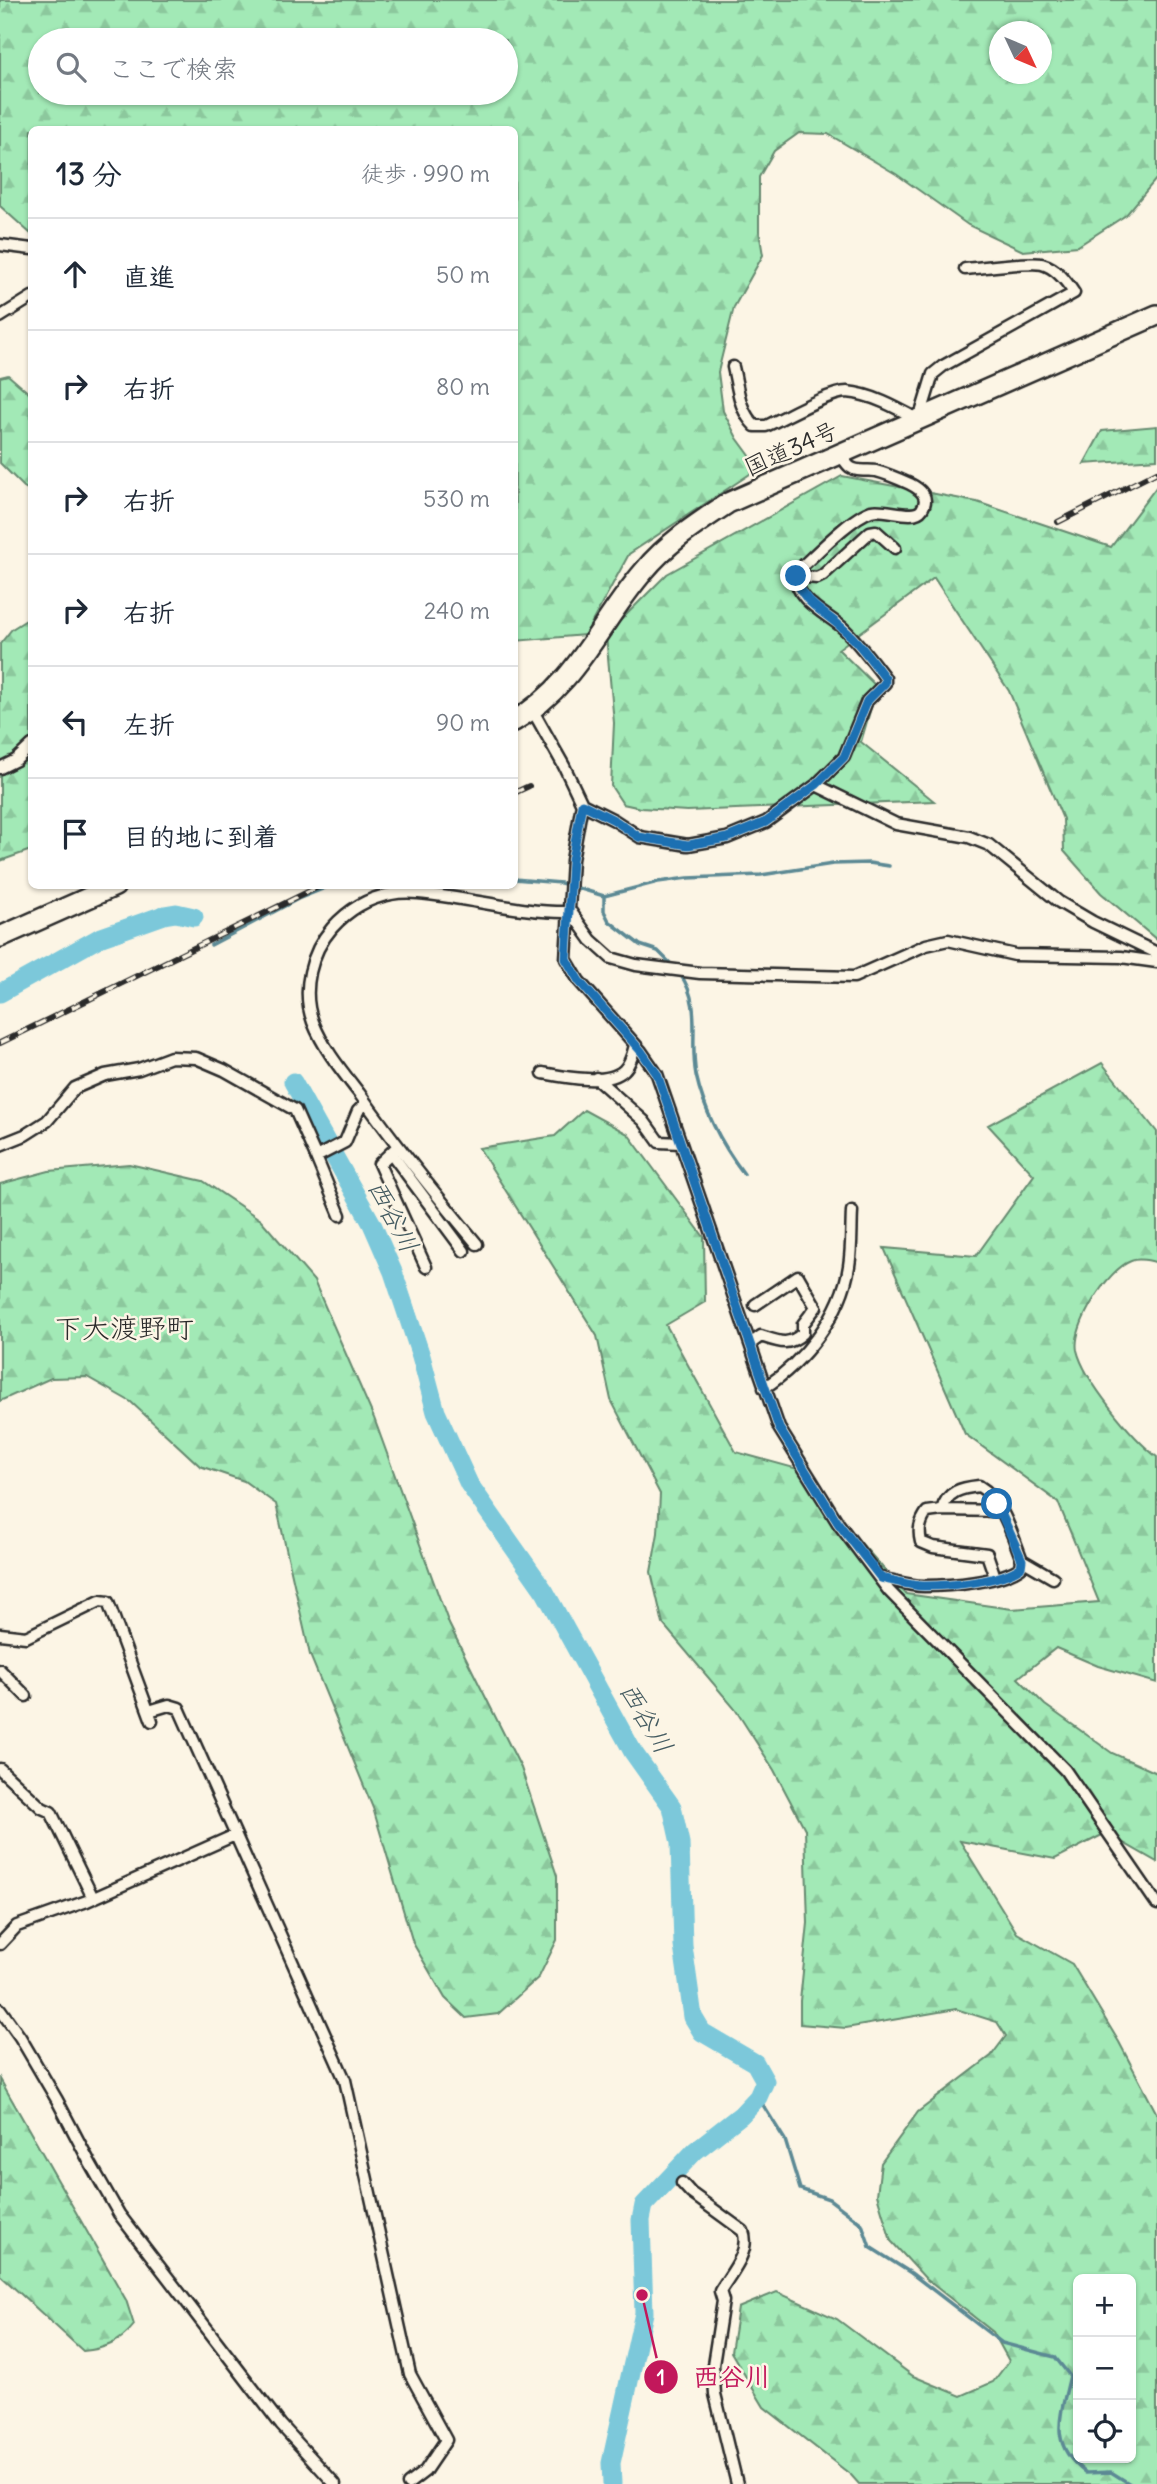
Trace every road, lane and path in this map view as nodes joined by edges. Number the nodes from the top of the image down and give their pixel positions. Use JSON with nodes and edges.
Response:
{"nodes":[{"id":1,"x":0,"y":245,"type":"edge"},
{"id":2,"x":28,"y":248,"type":"edge"},
{"id":3,"x":965,"y":269,"type":"dead end"},
{"id":4,"x":28,"y":300,"type":"edge"},
{"id":5,"x":1157,"y":315,"type":"edge"},
{"id":6,"x":0,"y":317,"type":"edge"},
{"id":7,"x":733,"y":367,"type":"dead end"},
{"id":8,"x":919,"y":420,"type":"junction"},
{"id":9,"x":841,"y":454,"type":"junction"},
{"id":10,"x":895,"y":548,"type":"dead end"},
{"id":11,"x":796,"y":576,"type":"junction"},
{"id":12,"x":533,"y":711,"type":"junction"},
{"id":13,"x":518,"y":719,"type":"edge"},
{"id":14,"x":28,"y":749,"type":"edge"},
{"id":15,"x":0,"y":768,"type":"edge"},
{"id":16,"x":816,"y":785,"type":"junction"},
{"id":17,"x":582,"y":804,"type":"junction"},
{"id":18,"x":108,"y":889,"type":"edge"},
{"id":19,"x":570,"y":912,"type":"junction"},
{"id":20,"x":0,"y":937,"type":"edge"},
{"id":21,"x":1157,"y":953,"type":"edge"},
{"id":22,"x":1157,"y":962,"type":"edge"},
{"id":23,"x":635,"y":1045,"type":"junction"},
{"id":24,"x":544,"y":1073,"type":"dead end"},
{"id":25,"x":596,"y":1078,"type":"junction"},
{"id":26,"x":366,"y":1103,"type":"junction"},
{"id":27,"x":681,"y":1143,"type":"junction"},
{"id":28,"x":0,"y":1145,"type":"edge"},
{"id":29,"x":394,"y":1150,"type":"junction"},
{"id":30,"x":318,"y":1156,"type":"junction"},
{"id":31,"x":852,"y":1211,"type":"dead end"},
{"id":32,"x":340,"y":1215,"type":"dead end"},
{"id":33,"x":477,"y":1244,"type":"dead end"},
{"id":34,"x":464,"y":1251,"type":"dead end"},
{"id":35,"x":426,"y":1267,"type":"dead end"},
{"id":36,"x":755,"y":1305,"type":"dead end"},
{"id":37,"x":750,"y":1343,"type":"junction"},
{"id":38,"x":764,"y":1388,"type":"junction"},
{"id":39,"x":999,"y":1504,"type":"junction"},
{"id":40,"x":942,"y":1510,"type":"junction"},
{"id":41,"x":1022,"y":1560,"type":"junction"},
{"id":42,"x":995,"y":1577,"type":"junction"},
{"id":43,"x":881,"y":1578,"type":"junction"},
{"id":44,"x":1052,"y":1578,"type":"dead end"},
{"id":45,"x":0,"y":1634,"type":"edge"},
{"id":46,"x":0,"y":1670,"type":"edge"},
{"id":47,"x":26,"y":1696,"type":"dead end"},
{"id":48,"x":0,"y":1769,"type":"edge"},
{"id":49,"x":235,"y":1835,"type":"junction"},
{"id":50,"x":93,"y":1898,"type":"junction"},
{"id":51,"x":1157,"y":1904,"type":"edge"},
{"id":52,"x":0,"y":1944,"type":"edge"},
{"id":53,"x":0,"y":2009,"type":"edge"},
{"id":54,"x":681,"y":2183,"type":"dead end"},
{"id":55,"x":335,"y":2484,"type":"edge"},
{"id":56,"x":408,"y":2484,"type":"edge"},
{"id":57,"x":737,"y":2484,"type":"edge"}],
"edges":[{"from":1,"to":2,"type":"street"},
{"from":3,"to":8,"type":"street"},
{"from":4,"to":6,"type":"street"},
{"from":5,"to":8,"type":"highway","name":"国道34号"},
{"from":7,"to":8,"type":"street"},
{"from":8,"to":9,"type":"highway","name":"国道34号"},
{"from":9,"to":11,"type":"street"},
{"from":9,"to":12,"type":"highway","name":"国道34号"},
{"from":10,"to":11,"type":"street"},
{"from":11,"to":16,"type":"street"},
{"from":12,"to":13,"type":"highway","name":"国道34号"},
{"from":12,"to":17,"type":"street"},
{"from":14,"to":15,"type":"street"},
{"from":16,"to":17,"type":"street"},
{"from":16,"to":21,"type":"street"},
{"from":17,"to":19,"type":"street"},
{"from":18,"to":20,"type":"highway"},
{"from":19,"to":22,"type":"street"},
{"from":19,"to":23,"type":"street"},
{"from":19,"to":26,"type":"street"},
{"from":23,"to":25,"type":"street"},
{"from":23,"to":27,"type":"street"},
{"from":24,"to":25,"type":"street"},
{"from":25,"to":27,"type":"street"},
{"from":26,"to":29,"type":"street"},
{"from":26,"to":30,"type":"street"},
{"from":27,"to":37,"type":"street"},
{"from":28,"to":30,"type":"street"},
{"from":29,"to":33,"type":"street"},
{"from":29,"to":34,"type":"street"},
{"from":29,"to":35,"type":"street"},
{"from":30,"to":32,"type":"street"},
{"from":31,"to":38,"type":"street"},
{"from":36,"to":37,"type":"street"},
{"from":37,"to":38,"type":"street"},
{"from":38,"to":43,"type":"street"},
{"from":39,"to":40,"type":"street"},
{"from":39,"to":40,"type":"street"},
{"from":39,"to":41,"type":"street"},
{"from":40,"to":42,"type":"street"},
{"from":41,"to":42,"type":"street"},
{"from":41,"to":44,"type":"street"},
{"from":42,"to":43,"type":"street"},
{"from":43,"to":51,"type":"street"},
{"from":45,"to":49,"type":"street"},
{"from":46,"to":47,"type":"street"},
{"from":48,"to":50,"type":"street"},
{"from":49,"to":50,"type":"street"},
{"from":49,"to":56,"type":"street"},
{"from":50,"to":52,"type":"street"},
{"from":53,"to":55,"type":"street"},
{"from":54,"to":57,"type":"street"}]}
